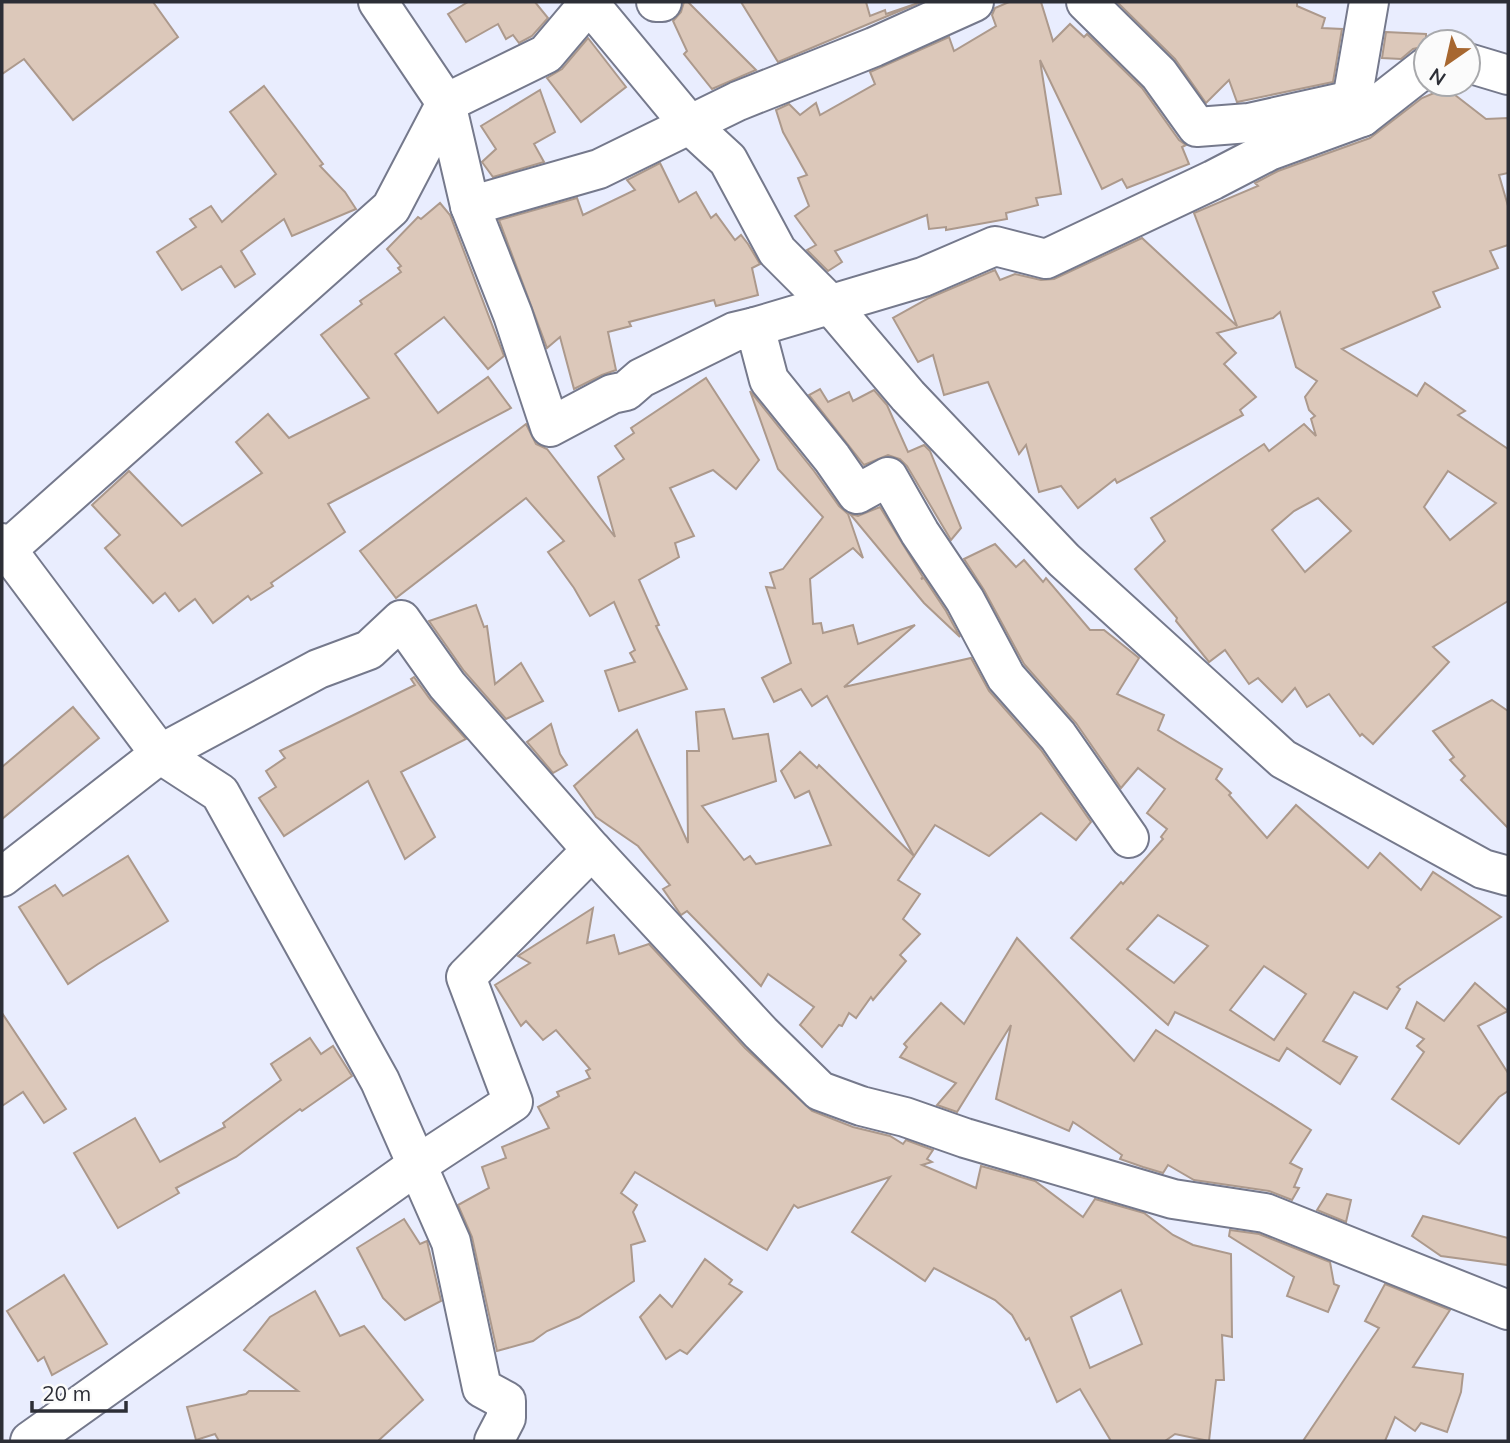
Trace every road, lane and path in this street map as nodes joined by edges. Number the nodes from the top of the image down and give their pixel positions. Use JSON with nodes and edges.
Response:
{"nodes":[{"id":1,"x":379,"y":2,"type":"edge"},
{"id":2,"x":589,"y":2,"type":"edge"},
{"id":3,"x":656,"y":2,"type":"edge"},
{"id":4,"x":662,"y":2,"type":"edge"},
{"id":5,"x":974,"y":2,"type":"edge"},
{"id":6,"x":1086,"y":2,"type":"edge"},
{"id":7,"x":1369,"y":2,"type":"edge"},
{"id":8,"x":1482,"y":67,"type":"edge"},
{"id":9,"x":1412,"y":75,"type":"edge"},
{"id":10,"x":1508,"y":75,"type":"edge"},
{"id":11,"x":446,"y":103,"type":"junction"},
{"id":12,"x":1357,"y":108,"type":"junction"},
{"id":13,"x":690,"y":125,"type":"junction"},
{"id":14,"x":470,"y":206,"type":"junction"},
{"id":15,"x":830,"y":304,"type":"junction"},
{"id":16,"x":755,"y":327,"type":"junction"},
{"id":17,"x":3,"y":549,"type":"edge"},
{"id":18,"x":160,"y":754,"type":"junction"},
{"id":19,"x":1129,"y":838,"type":"dead end"},
{"id":20,"x":592,"y":850,"type":"junction"},
{"id":21,"x":1508,"y":876,"type":"edge"},
{"id":22,"x":2,"y":877,"type":"edge"},
{"id":23,"x":417,"y":1165,"type":"junction"},
{"id":24,"x":1508,"y":1310,"type":"edge"},
{"id":25,"x":30,"y":1441,"type":"edge"},
{"id":26,"x":494,"y":1441,"type":"edge"}],
"edges":[{"from":1,"to":11,"type":"street"},
{"from":2,"to":11,"type":"street"},
{"from":2,"to":13,"type":"street"},
{"from":3,"to":4,"type":"street"},
{"from":5,"to":13,"type":"street"},
{"from":6,"to":12,"type":"street"},
{"from":7,"to":12,"type":"street"},
{"from":8,"to":10,"type":"street"},
{"from":9,"to":12,"type":"street"},
{"from":11,"to":14,"type":"street"},
{"from":11,"to":17,"type":"street"},
{"from":12,"to":15,"type":"street"},
{"from":13,"to":14,"type":"street"},
{"from":13,"to":15,"type":"street"},
{"from":14,"to":16,"type":"street"},
{"from":15,"to":16,"type":"street"},
{"from":15,"to":21,"type":"street"},
{"from":16,"to":19,"type":"street"},
{"from":17,"to":18,"type":"street"},
{"from":18,"to":20,"type":"street"},
{"from":18,"to":22,"type":"street"},
{"from":18,"to":23,"type":"street"},
{"from":20,"to":23,"type":"street"},
{"from":20,"to":24,"type":"street"},
{"from":23,"to":25,"type":"street"},
{"from":23,"to":26,"type":"street"}]}
